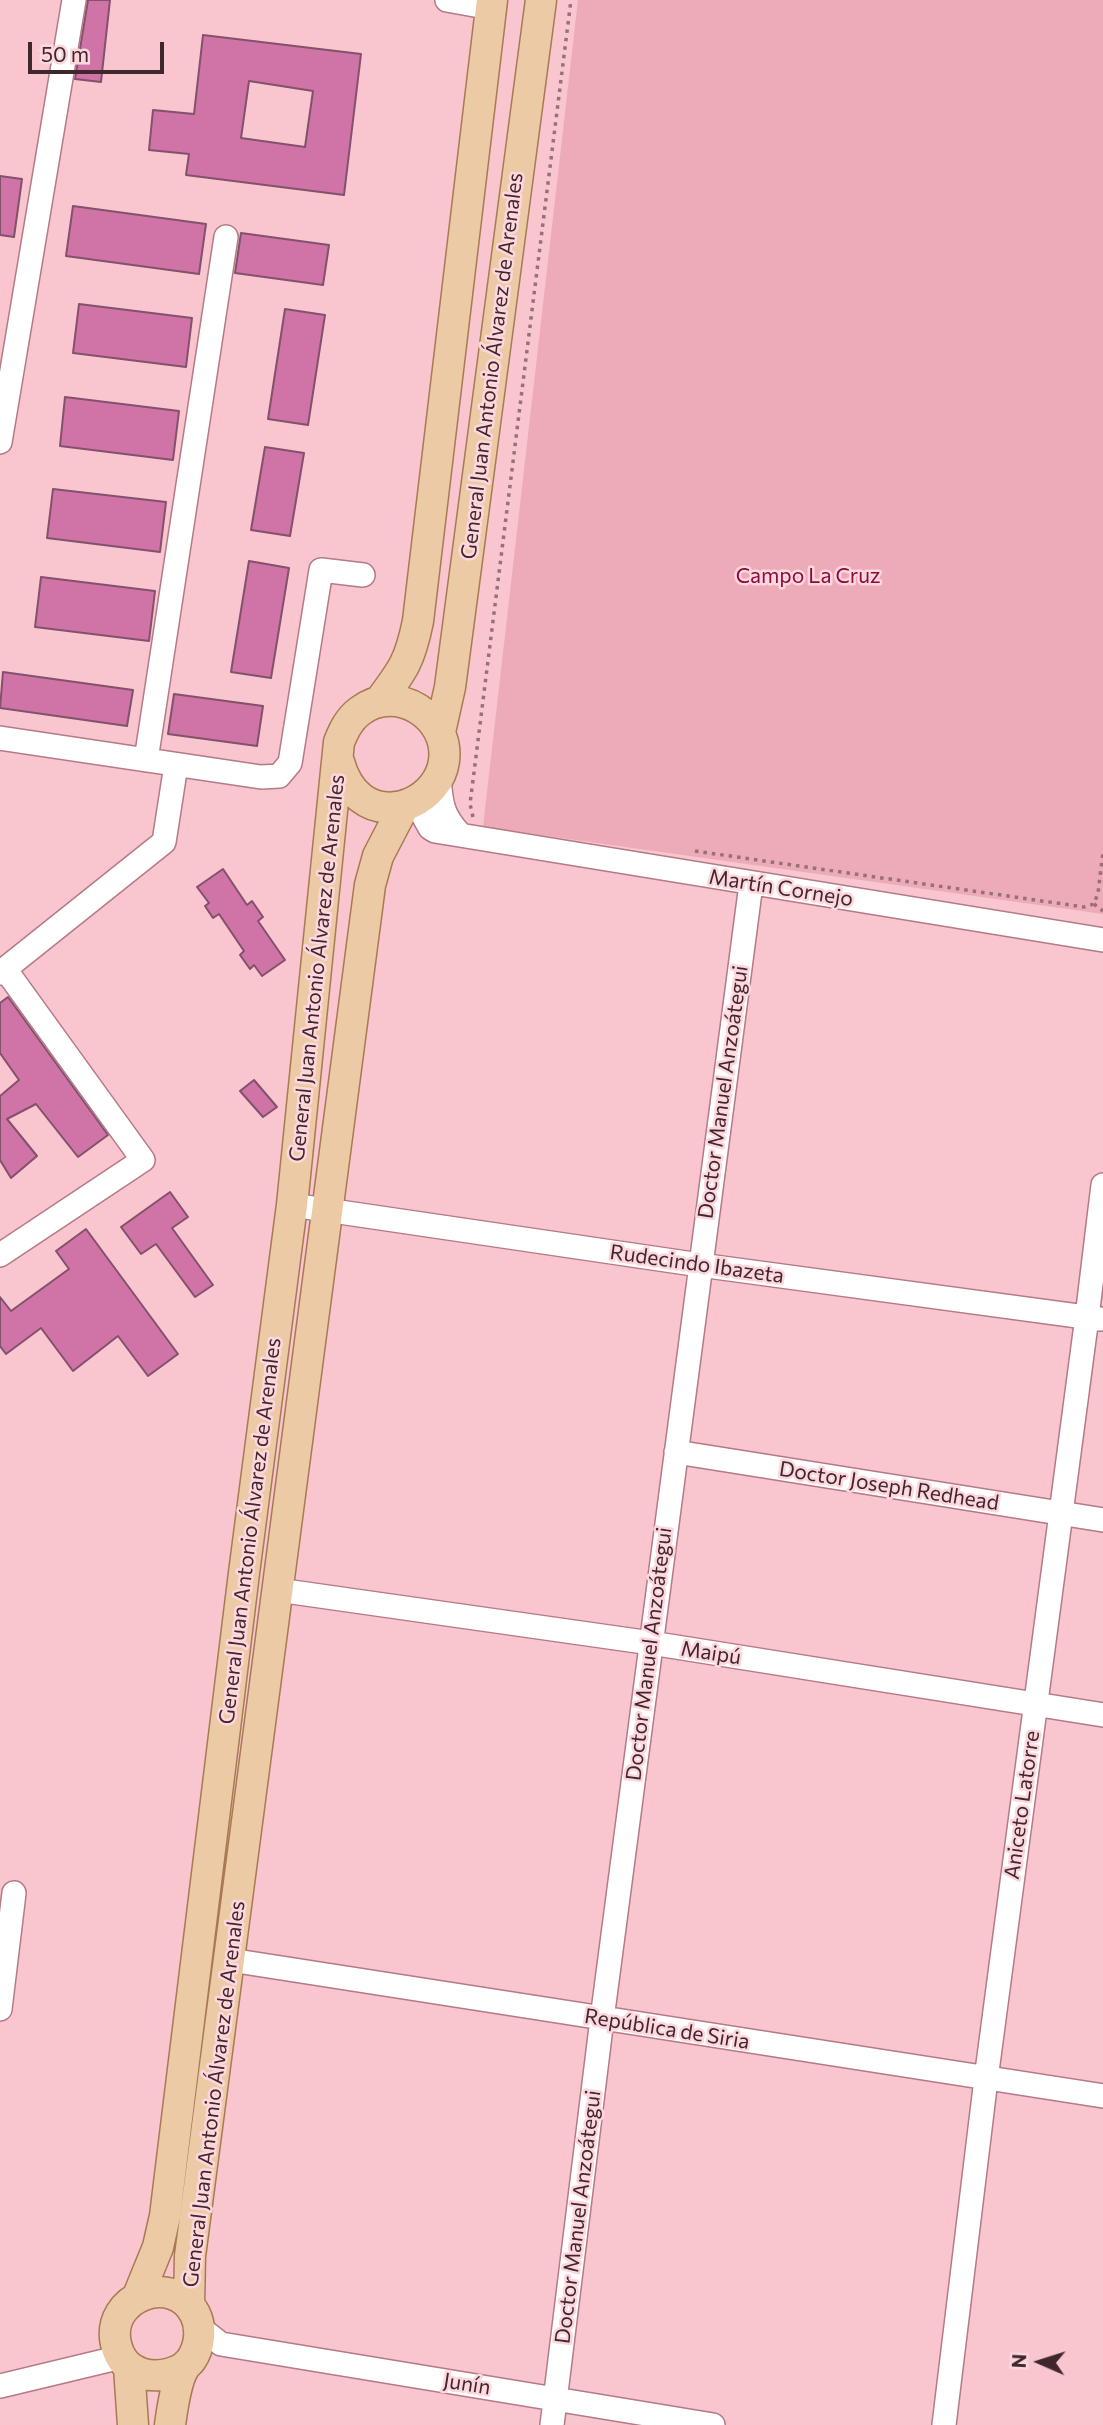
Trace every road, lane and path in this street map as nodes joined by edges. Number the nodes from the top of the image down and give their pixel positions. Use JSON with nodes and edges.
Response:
{"nodes":[{"id":1,"x":74,"y":0,"type":"edge"},
{"id":2,"x":447,"y":0,"type":"edge"},
{"id":3,"x":541,"y":0,"type":"edge"},
{"id":4,"x":571,"y":0,"type":"edge"},
{"id":5,"x":492,"y":4,"type":"edge"},
{"id":6,"x":226,"y":237,"type":"dead end"},
{"id":7,"x":0,"y":442,"type":"edge"},
{"id":8,"x":363,"y":575,"type":"dead end"},
{"id":9,"x":379,"y":702,"type":"junction"},
{"id":10,"x":440,"y":732,"type":"junction"},
{"id":11,"x":0,"y":738,"type":"edge"},
{"id":12,"x":146,"y":760,"type":"junction"},
{"id":13,"x":338,"y":762,"type":"junction"},
{"id":14,"x":176,"y":765,"type":"junction"},
{"id":15,"x":439,"y":778,"type":"junction"},
{"id":16,"x":409,"y":804,"type":"junction"},
{"id":17,"x":468,"y":827,"type":"junction"},
{"id":18,"x":684,"y":849,"type":"dead end"},
{"id":19,"x":1103,"y":852,"type":"edge"},
{"id":20,"x":751,"y":884,"type":"junction"},
{"id":21,"x":1094,"y":904,"type":"junction"},
{"id":22,"x":1103,"y":911,"type":"edge"},
{"id":23,"x":1103,"y":940,"type":"edge"},
{"id":24,"x":3,"y":971,"type":"edge"},
{"id":25,"x":1103,"y":1185,"type":"edge"},
{"id":26,"x":292,"y":1205,"type":"junction"},
{"id":27,"x":328,"y":1210,"type":"junction"},
{"id":28,"x":0,"y":1255,"type":"edge"},
{"id":29,"x":700,"y":1265,"type":"junction"},
{"id":30,"x":1095,"y":1319,"type":"edge"},
{"id":31,"x":676,"y":1452,"type":"junction"},
{"id":32,"x":1060,"y":1513,"type":"junction"},
{"id":33,"x":1103,"y":1520,"type":"edge"},
{"id":34,"x":278,"y":1590,"type":"junction"},
{"id":35,"x":650,"y":1643,"type":"junction"},
{"id":36,"x":1035,"y":1706,"type":"junction"},
{"id":37,"x":1103,"y":1715,"type":"edge"},
{"id":38,"x":14,"y":1893,"type":"dead end"},
{"id":39,"x":230,"y":1960,"type":"junction"},
{"id":40,"x":0,"y":2006,"type":"edge"},
{"id":41,"x":602,"y":2019,"type":"junction"},
{"id":42,"x":986,"y":2079,"type":"junction"},
{"id":43,"x":1103,"y":2096,"type":"edge"},
{"id":44,"x":138,"y":2296,"type":"junction"},
{"id":45,"x":116,"y":2325,"type":"junction"},
{"id":46,"x":203,"y":2325,"type":"junction"},
{"id":47,"x":125,"y":2362,"type":"junction"},
{"id":48,"x":183,"y":2368,"type":"junction"},
{"id":49,"x":65,"y":2370,"type":"junction"},
{"id":50,"x":0,"y":2386,"type":"edge"},
{"id":51,"x":556,"y":2399,"type":"junction"},
{"id":52,"x":133,"y":2425,"type":"edge"},
{"id":53,"x":170,"y":2425,"type":"edge"},
{"id":54,"x":552,"y":2425,"type":"edge"},
{"id":55,"x":713,"y":2425,"type":"edge"},
{"id":56,"x":944,"y":2425,"type":"edge"}],
"edges":[{"from":1,"to":7,"type":"street"},
{"from":2,"to":5,"type":"street"},
{"from":3,"to":10,"type":"main road","name":"General Juan Antonio Álvarez de Arenales"},
{"from":4,"to":17,"type":"path"},
{"from":5,"to":9,"type":"main road","name":"General Juan Antonio Álvarez de Arenales"},
{"from":6,"to":12,"type":"street"},
{"from":8,"to":14,"type":"street"},
{"from":9,"to":10,"type":"main road"},
{"from":9,"to":13,"type":"main road","name":"General Juan Antonio Álvarez de Arenales"},
{"from":10,"to":15,"type":"main road","name":"General Juan Antonio Álvarez de Arenales"},
{"from":11,"to":12,"type":"street"},
{"from":12,"to":14,"type":"street"},
{"from":13,"to":16,"type":"main road","name":"General Juan Antonio Álvarez de Arenales"},
{"from":13,"to":26,"type":"main road","name":"General Juan Antonio Álvarez de Arenales"},
{"from":14,"to":24,"type":"street"},
{"from":15,"to":16,"type":"main road","name":"General Juan Antonio Álvarez de Arenales"},
{"from":15,"to":17,"type":"street"},
{"from":16,"to":17,"type":"street","name":"Martín Cornejo"},
{"from":16,"to":27,"type":"main road","name":"General Juan Antonio Álvarez de Arenales"},
{"from":17,"to":20,"type":"street","name":"Martín Cornejo"},
{"from":18,"to":21,"type":"path"},
{"from":19,"to":21,"type":"path"},
{"from":20,"to":23,"type":"street","name":"Martín Cornejo"},
{"from":20,"to":29,"type":"street","name":"Doctor Manuel Anzoátegui"},
{"from":21,"to":22,"type":"path"},
{"from":24,"to":28,"type":"street"},
{"from":25,"to":30,"type":"street","name":"Aniceto Latorre"},
{"from":26,"to":27,"type":"street","name":"Rudecindo Ibazeta"},
{"from":26,"to":44,"type":"main road","name":"General Juan Antonio Álvarez de Arenales"},
{"from":27,"to":29,"type":"street","name":"Rudecindo Ibazeta"},
{"from":27,"to":34,"type":"main road","name":"General Juan Antonio Álvarez de Arenales"},
{"from":29,"to":30,"type":"street","name":"Rudecindo Ibazeta"},
{"from":29,"to":31,"type":"street","name":"Doctor Manuel Anzoátegui"},
{"from":30,"to":32,"type":"street","name":"Aniceto Latorre"},
{"from":31,"to":32,"type":"street","name":"Doctor Joseph Redhead"},
{"from":31,"to":35,"type":"street","name":"Doctor Manuel Anzoátegui"},
{"from":32,"to":33,"type":"street","name":"Doctor Joseph Redhead"},
{"from":32,"to":36,"type":"street","name":"Aniceto Latorre"},
{"from":34,"to":35,"type":"street","name":"Maipú"},
{"from":34,"to":39,"type":"main road","name":"General Juan Antonio Álvarez de Arenales"},
{"from":35,"to":36,"type":"street","name":"Maipú"},
{"from":35,"to":41,"type":"street","name":"Doctor Manuel Anzoátegui"},
{"from":36,"to":37,"type":"street","name":"Maipú"},
{"from":36,"to":42,"type":"street","name":"Aniceto Latorre"},
{"from":38,"to":40,"type":"street"},
{"from":39,"to":41,"type":"street","name":"República de Siria"},
{"from":39,"to":46,"type":"main road","name":"General Juan Antonio Álvarez de Arenales"},
{"from":41,"to":42,"type":"street","name":"República de Siria"},
{"from":41,"to":51,"type":"street","name":"Doctor Manuel Anzoátegui"},
{"from":42,"to":43,"type":"street","name":"República de Siria"},
{"from":42,"to":56,"type":"street","name":"Aniceto Latorre"},
{"from":44,"to":45,"type":"main road","name":"General Juan Antonio Álvarez de Arenales"},
{"from":44,"to":46,"type":"main road","name":"General Juan Antonio Álvarez de Arenales"},
{"from":45,"to":47,"type":"main road"},
{"from":45,"to":49,"type":"street"},
{"from":46,"to":48,"type":"main road","name":"General Juan Antonio Álvarez de Arenales"},
{"from":46,"to":51,"type":"street","name":"Junín"},
{"from":47,"to":48,"type":"main road"},
{"from":47,"to":49,"type":"street"},
{"from":47,"to":52,"type":"main road"},
{"from":48,"to":53,"type":"main road","name":"General Juan Antonio Álvarez de Arenales"},
{"from":49,"to":50,"type":"street"},
{"from":51,"to":54,"type":"street","name":"Doctor Manuel Anzoátegui"},
{"from":51,"to":55,"type":"street","name":"Junín"}]}
